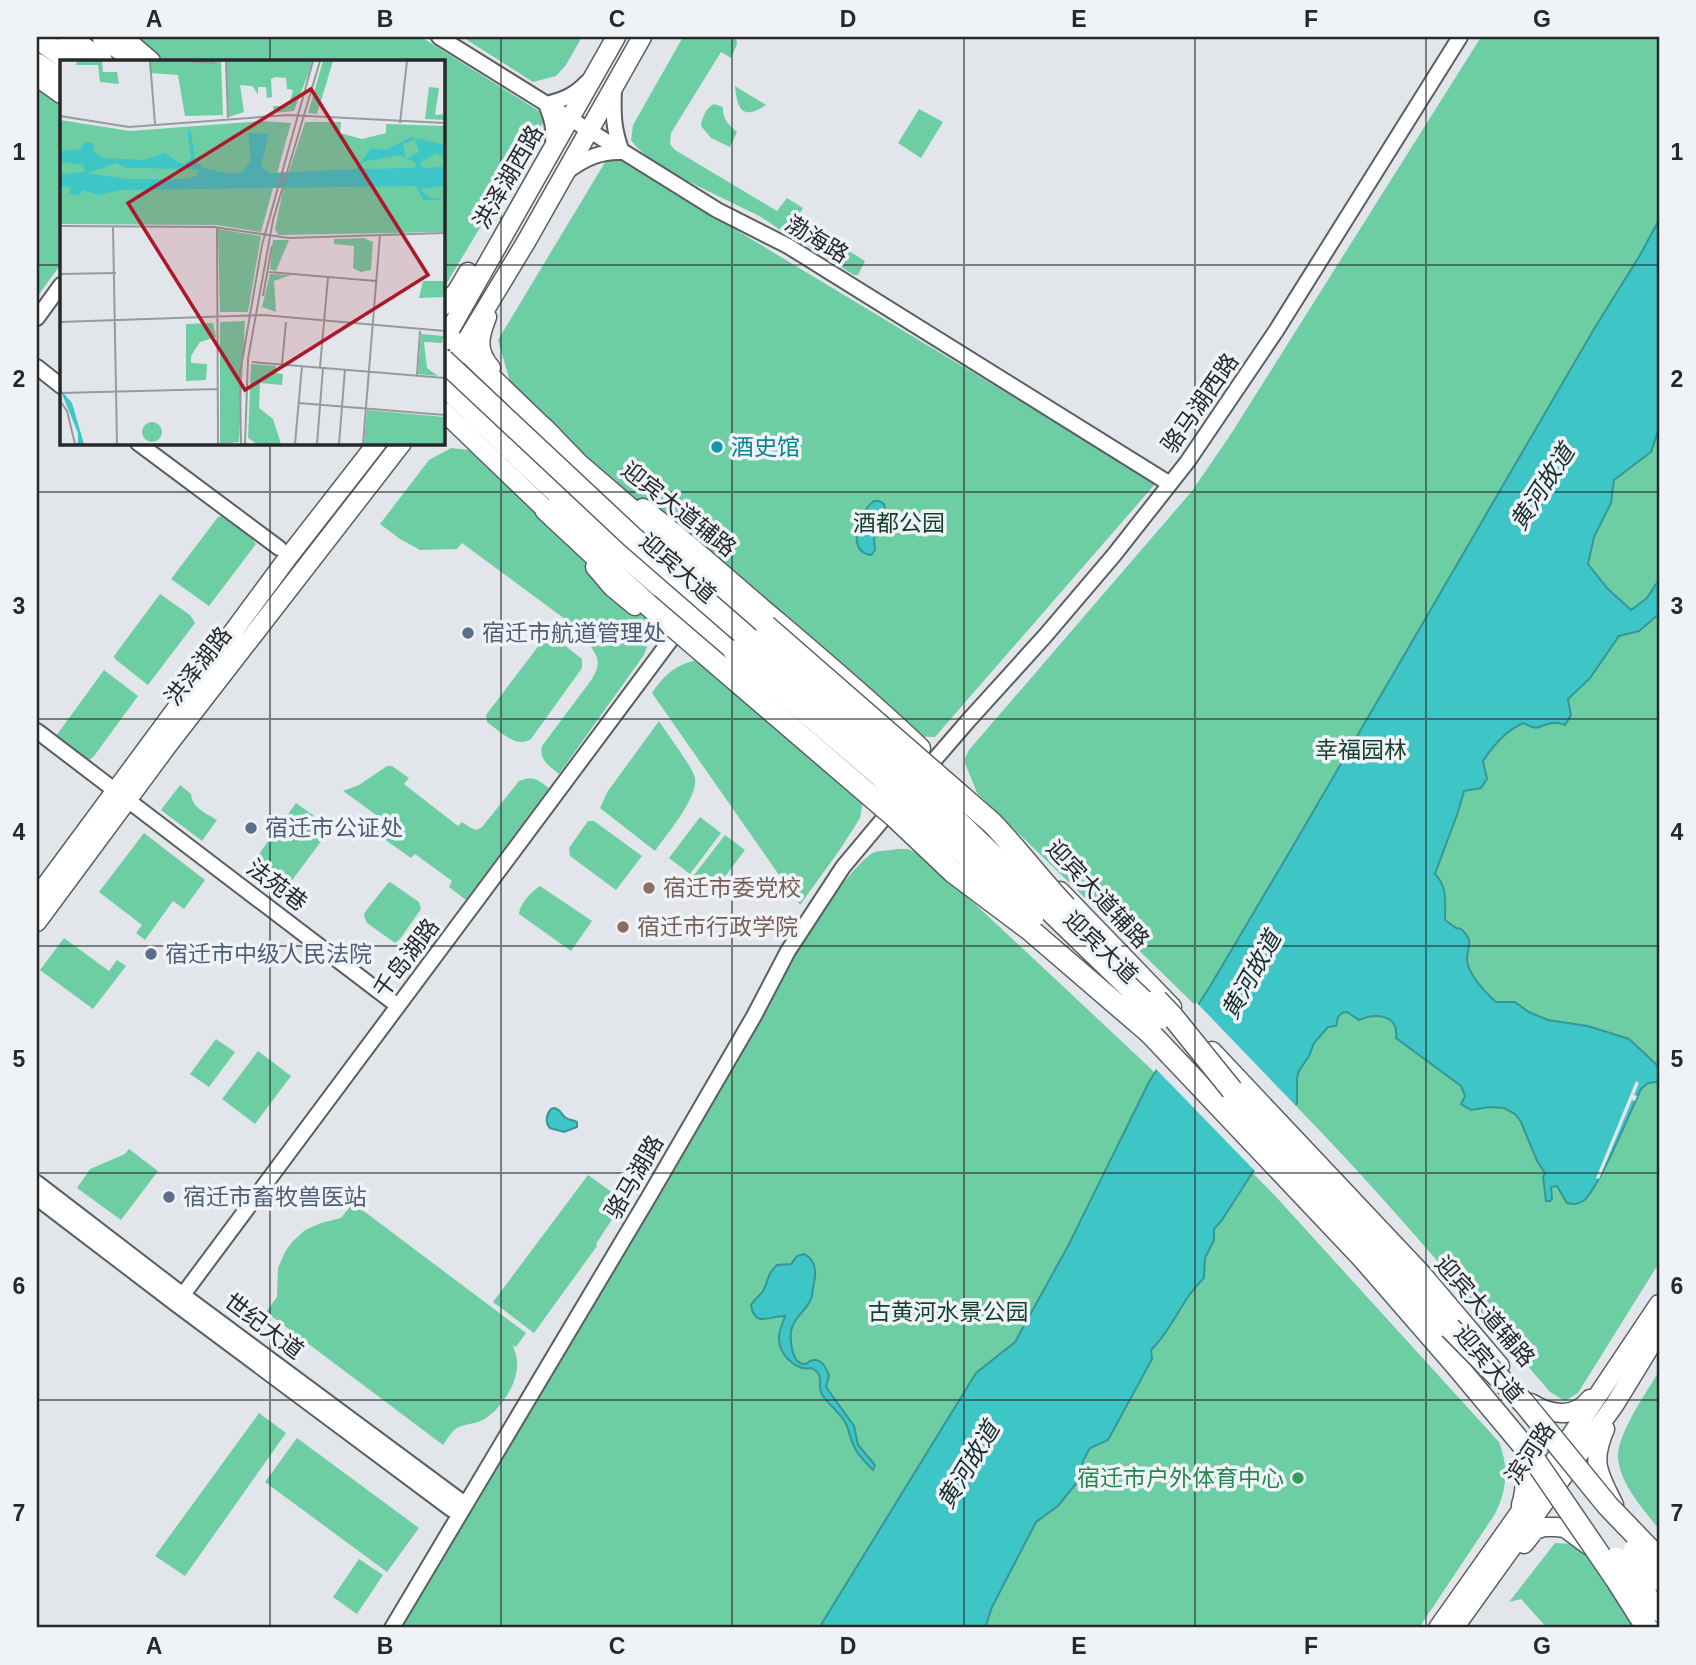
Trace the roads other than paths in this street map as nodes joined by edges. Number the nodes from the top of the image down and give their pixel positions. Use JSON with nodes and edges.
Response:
{"nodes":[{"id":1,"x":68,"y":37,"type":"edge"},
{"id":2,"x":439,"y":37,"type":"edge"},
{"id":3,"x":616,"y":37,"type":"edge"},
{"id":4,"x":642,"y":37,"type":"edge"},
{"id":5,"x":1460,"y":37,"type":"edge"},
{"id":6,"x":37,"y":38,"type":"edge"},
{"id":7,"x":111,"y":45,"type":"edge"},
{"id":8,"x":69,"y":60,"type":"edge"},
{"id":9,"x":135,"y":60,"type":"edge"},
{"id":10,"x":148,"y":60,"type":"edge"},
{"id":11,"x":37,"y":64,"type":"edge"},
{"id":12,"x":595,"y":73,"type":"junction"},
{"id":13,"x":37,"y":77,"type":"edge"},
{"id":14,"x":60,"y":79,"type":"edge"},
{"id":15,"x":615,"y":84,"type":"junction"},
{"id":16,"x":60,"y":93,"type":"edge"},
{"id":17,"x":546,"y":104,"type":"junction"},
{"id":18,"x":569,"y":119,"type":"junction"},
{"id":19,"x":588,"y":130,"type":"junction"},
{"id":20,"x":553,"y":148,"type":"junction"},
{"id":21,"x":622,"y":152,"type":"junction"},
{"id":22,"x":565,"y":173,"type":"junction"},
{"id":23,"x":537,"y":175,"type":"junction"},
{"id":24,"x":526,"y":242,"type":"junction"},
{"id":25,"x":60,"y":286,"type":"edge"},
{"id":26,"x":444,"y":305,"type":"edge"},
{"id":27,"x":37,"y":318,"type":"edge"},
{"id":28,"x":444,"y":335,"type":"edge"},
{"id":29,"x":465,"y":342,"type":"junction"},
{"id":30,"x":37,"y":367,"type":"edge"},
{"id":31,"x":445,"y":373,"type":"edge"},
{"id":32,"x":60,"y":385,"type":"edge"},
{"id":33,"x":444,"y":412,"type":"edge"},
{"id":34,"x":444,"y":426,"type":"edge"},
{"id":35,"x":543,"y":428,"type":"junction"},
{"id":36,"x":139,"y":444,"type":"edge"},
{"id":37,"x":374,"y":444,"type":"edge"},
{"id":38,"x":401,"y":444,"type":"edge"},
{"id":39,"x":413,"y":444,"type":"edge"},
{"id":40,"x":1170,"y":484,"type":"junction"},
{"id":41,"x":527,"y":492,"type":"junction"},
{"id":42,"x":545,"y":510,"type":"junction"},
{"id":43,"x":279,"y":548,"type":"dead end"},
{"id":44,"x":672,"y":638,"type":"junction"},
{"id":45,"x":244,"y":648,"type":"junction"},
{"id":46,"x":37,"y":731,"type":"edge"},
{"id":47,"x":933,"y":762,"type":"junction"},
{"id":48,"x":122,"y":795,"type":"junction"},
{"id":49,"x":887,"y":814,"type":"junction"},
{"id":50,"x":915,"y":832,"type":"junction"},
{"id":51,"x":37,"y":897,"type":"edge"},
{"id":52,"x":37,"y":922,"type":"edge"},
{"id":53,"x":788,"y":951,"type":"junction"},
{"id":54,"x":398,"y":1006,"type":"junction"},
{"id":55,"x":1147,"y":1037,"type":"junction"},
{"id":56,"x":1232,"y":1090,"type":"junction"},
{"id":57,"x":37,"y":1183,"type":"edge"},
{"id":58,"x":37,"y":1198,"type":"edge"},
{"id":59,"x":1659,"y":1298,"type":"edge"},
{"id":60,"x":180,"y":1299,"type":"junction"},
{"id":61,"x":1659,"y":1304,"type":"edge"},
{"id":62,"x":1450,"y":1328,"type":"junction"},
{"id":63,"x":1659,"y":1332,"type":"edge"},
{"id":64,"x":1531,"y":1403,"type":"junction"},
{"id":65,"x":1615,"y":1404,"type":"junction"},
{"id":66,"x":1571,"y":1451,"type":"junction"},
{"id":67,"x":1528,"y":1457,"type":"junction"},
{"id":68,"x":1545,"y":1488,"type":"junction"},
{"id":69,"x":1614,"y":1505,"type":"junction"},
{"id":70,"x":462,"y":1508,"type":"junction"},
{"id":71,"x":1520,"y":1512,"type":"junction"},
{"id":72,"x":1588,"y":1545,"type":"junction"},
{"id":73,"x":1659,"y":1552,"type":"edge"},
{"id":74,"x":1659,"y":1559,"type":"edge"},
{"id":75,"x":1659,"y":1580,"type":"edge"},
{"id":76,"x":1659,"y":1611,"type":"edge"},
{"id":77,"x":392,"y":1628,"type":"edge"},
{"id":78,"x":1438,"y":1628,"type":"edge"},
{"id":79,"x":1456,"y":1628,"type":"edge"},
{"id":80,"x":1644,"y":1628,"type":"edge"}],
"edges":[{"from":1,"to":7,"type":"highway"},
{"from":2,"to":17,"type":"street","name":"渤海路"},
{"from":3,"to":12,"type":"main road","name":"洪泽湖西路"},
{"from":4,"to":15,"type":"main road","name":"洪泽湖西路"},
{"from":5,"to":40,"type":"street","name":"骆马湖西路"},
{"from":6,"to":8,"type":"highway"},
{"from":7,"to":9,"type":"highway"},
{"from":7,"to":10,"type":"main road"},
{"from":11,"to":14,"type":"highway"},
{"from":12,"to":17,"type":"street"},
{"from":12,"to":18,"type":"main road","name":"洪泽湖西路"},
{"from":13,"to":16,"type":"main road"},
{"from":15,"to":19,"type":"main road","name":"洪泽湖西路"},
{"from":15,"to":21,"type":"street"},
{"from":17,"to":18,"type":"street","name":"渤海路"},
{"from":17,"to":20,"type":"street"},
{"from":18,"to":19,"type":"street","name":"渤海路"},
{"from":18,"to":20,"type":"main road","name":"洪泽湖西路"},
{"from":19,"to":21,"type":"street","name":"渤海路"},
{"from":19,"to":22,"type":"main road","name":"洪泽湖西路"},
{"from":20,"to":23,"type":"main road","name":"洪泽湖西路"},
{"from":21,"to":22,"type":"street"},
{"from":21,"to":40,"type":"street","name":"渤海路"},
{"from":22,"to":24,"type":"main road","name":"洪泽湖西路"},
{"from":23,"to":26,"type":"main road"},
{"from":23,"to":28,"type":"main road","name":"洪泽湖西路"},
{"from":24,"to":29,"type":"main road","name":"洪泽湖西路"},
{"from":24,"to":35,"type":"main road"},
{"from":25,"to":27,"type":"street"},
{"from":28,"to":29,"type":"main road","name":"迎宾大道辅路"},
{"from":29,"to":31,"type":"main road"},
{"from":29,"to":35,"type":"main road","name":"迎宾大道辅路"},
{"from":30,"to":32,"type":"street"},
{"from":31,"to":55,"type":"highway","name":"迎宾大道","bridge":true},
{"from":31,"to":56,"type":"highway","name":"迎宾大道","bridge":true},
{"from":33,"to":41,"type":"main road"},
{"from":34,"to":41,"type":"main road"},
{"from":35,"to":47,"type":"main road","name":"迎宾大道辅路"},
{"from":35,"to":56,"type":"highway","bridge":true},
{"from":36,"to":43,"type":"street"},
{"from":37,"to":48,"type":"main road","name":"洪泽湖路"},
{"from":38,"to":45,"type":"main road","name":"洪泽湖路"},
{"from":39,"to":45,"type":"main road"},
{"from":40,"to":47,"type":"street","name":"骆马湖西路"},
{"from":41,"to":42,"type":"main road"},
{"from":42,"to":44,"type":"main road"},
{"from":42,"to":55,"type":"highway","bridge":true},
{"from":44,"to":49,"type":"main road"},
{"from":44,"to":54,"type":"street","name":"千岛湖路"},
{"from":45,"to":48,"type":"main road","name":"洪泽湖路"},
{"from":46,"to":48,"type":"street","name":"法苑巷"},
{"from":47,"to":49,"type":"street","name":"骆马湖路"},
{"from":47,"to":64,"type":"main road","name":"迎宾大道辅路"},
{"from":48,"to":51,"type":"main road","name":"洪泽湖路"},
{"from":48,"to":52,"type":"main road","name":"洪泽湖路"},
{"from":48,"to":54,"type":"street","name":"法苑巷"},
{"from":49,"to":50,"type":"main road"},
{"from":49,"to":53,"type":"street","name":"骆马湖路"},
{"from":50,"to":53,"type":"street"},
{"from":50,"to":55,"type":"main road"},
{"from":53,"to":70,"type":"street","name":"骆马湖路"},
{"from":54,"to":60,"type":"street","name":"千岛湖路"},
{"from":55,"to":67,"type":"main road"},
{"from":55,"to":67,"type":"highway","name":"迎宾大道"},
{"from":56,"to":62,"type":"highway","name":"迎宾大道"},
{"from":57,"to":60,"type":"street","name":"世纪大道"},
{"from":58,"to":60,"type":"street","name":"世纪大道"},
{"from":59,"to":64,"type":"main road"},
{"from":60,"to":70,"type":"street","name":"世纪大道"},
{"from":61,"to":66,"type":"main road","name":"滨河路"},
{"from":62,"to":74,"type":"highway","bridge":true},
{"from":62,"to":75,"type":"highway","name":"迎宾大道","bridge":true},
{"from":63,"to":65,"type":"main road","name":"滨河路"},
{"from":64,"to":66,"type":"main road","name":"迎宾大道辅路"},
{"from":65,"to":66,"type":"main road","name":"滨河路"},
{"from":65,"to":69,"type":"main road"},
{"from":66,"to":68,"type":"main road","name":"滨河路"},
{"from":66,"to":69,"type":"main road","name":"迎宾大道辅路"},
{"from":67,"to":68,"type":"main road"},
{"from":67,"to":71,"type":"main road"},
{"from":67,"to":76,"type":"highway","name":"迎宾大道","bridge":true},
{"from":67,"to":80,"type":"highway","bridge":true},
{"from":68,"to":71,"type":"main road","name":"滨河路"},
{"from":68,"to":72,"type":"main road"},
{"from":68,"to":79,"type":"main road","name":"滨河路"},
{"from":69,"to":73,"type":"main road","name":"迎宾大道辅路"},
{"from":70,"to":77,"type":"street","name":"骆马湖路"},
{"from":71,"to":78,"type":"main road","name":"滨河路"},
{"from":72,"to":79,"type":"main road"},
{"from":72,"to":80,"type":"main road"}]}
